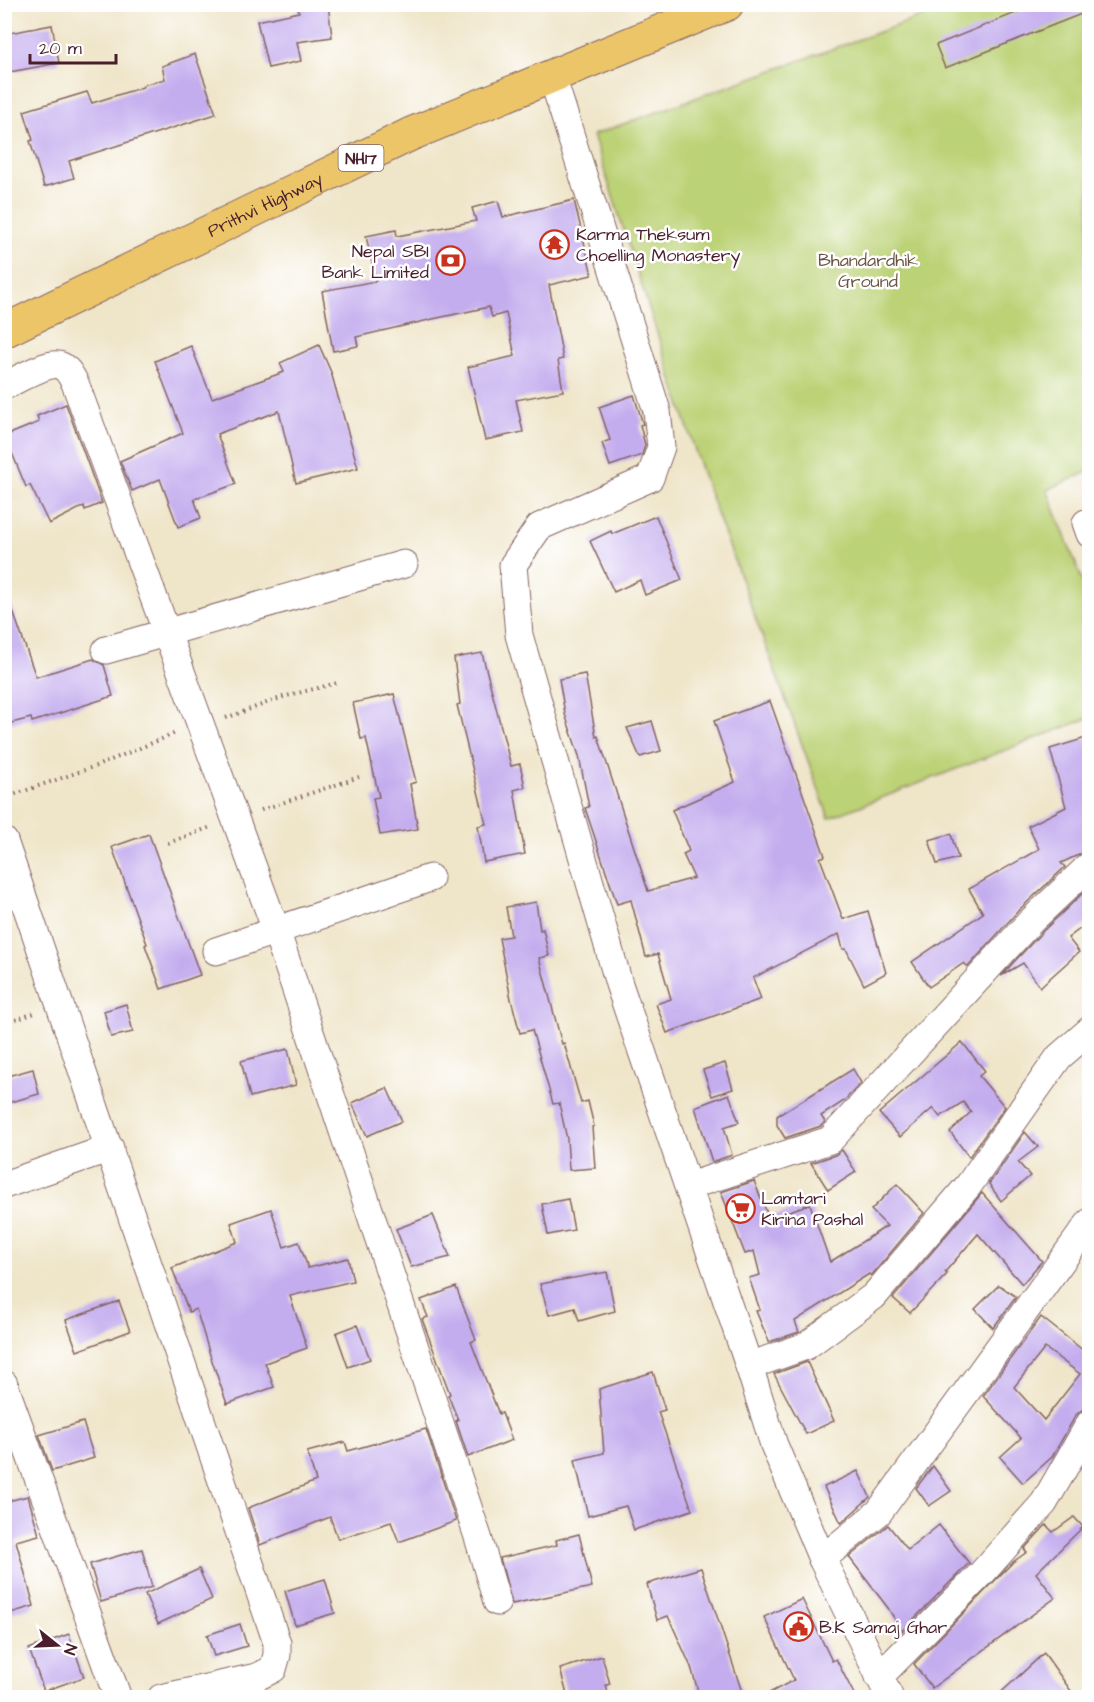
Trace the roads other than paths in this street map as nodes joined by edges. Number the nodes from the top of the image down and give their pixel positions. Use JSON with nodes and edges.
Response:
{"nodes":[{"id":1,"x":728,"y":4,"type":"edge"},
{"id":2,"x":552,"y":76,"type":"junction"},
{"id":3,"x":4,"y":331,"type":"edge"},
{"id":4,"x":4,"y":386,"type":"edge"},
{"id":5,"x":404,"y":564,"type":"dead end"},
{"id":6,"x":166,"y":632,"type":"junction"},
{"id":7,"x":106,"y":651,"type":"dead end"},
{"id":8,"x":4,"y":841,"type":"edge"},
{"id":9,"x":1089,"y":866,"type":"edge"},
{"id":10,"x":430,"y":878,"type":"dead end"},
{"id":11,"x":276,"y":930,"type":"junction"},
{"id":12,"x":216,"y":951,"type":"dead end"},
{"id":13,"x":1089,"y":1030,"type":"edge"},
{"id":14,"x":110,"y":1148,"type":"junction"},
{"id":15,"x":4,"y":1185,"type":"edge"},
{"id":16,"x":689,"y":1186,"type":"junction"},
{"id":17,"x":1089,"y":1222,"type":"edge"},
{"id":18,"x":749,"y":1366,"type":"junction"},
{"id":19,"x":4,"y":1384,"type":"edge"},
{"id":20,"x":1089,"y":1423,"type":"edge"},
{"id":21,"x":822,"y":1559,"type":"junction"},
{"id":22,"x":497,"y":1602,"type":"dead end"},
{"id":23,"x":885,"y":1687,"type":"edge"},
{"id":24,"x":118,"y":1698,"type":"edge"},
{"id":25,"x":161,"y":1698,"type":"edge"}],
"edges":[{"from":1,"to":2,"type":"highway","name":"Prithvi Highway","number":"NH17"},
{"from":2,"to":3,"type":"highway","name":"Prithvi Highway","number":"NH17"},
{"from":2,"to":16,"type":"street"},
{"from":4,"to":6,"type":"street"},
{"from":5,"to":6,"type":"street"},
{"from":6,"to":7,"type":"street"},
{"from":6,"to":11,"type":"street"},
{"from":8,"to":14,"type":"street"},
{"from":9,"to":16,"type":"street"},
{"from":10,"to":11,"type":"street"},
{"from":11,"to":12,"type":"street"},
{"from":11,"to":22,"type":"street"},
{"from":13,"to":18,"type":"street"},
{"from":14,"to":15,"type":"street"},
{"from":14,"to":25,"type":"street"},
{"from":16,"to":18,"type":"street"},
{"from":17,"to":21,"type":"street"},
{"from":18,"to":21,"type":"street"},
{"from":19,"to":24,"type":"street"},
{"from":20,"to":23,"type":"street"},
{"from":21,"to":23,"type":"street"}]}
